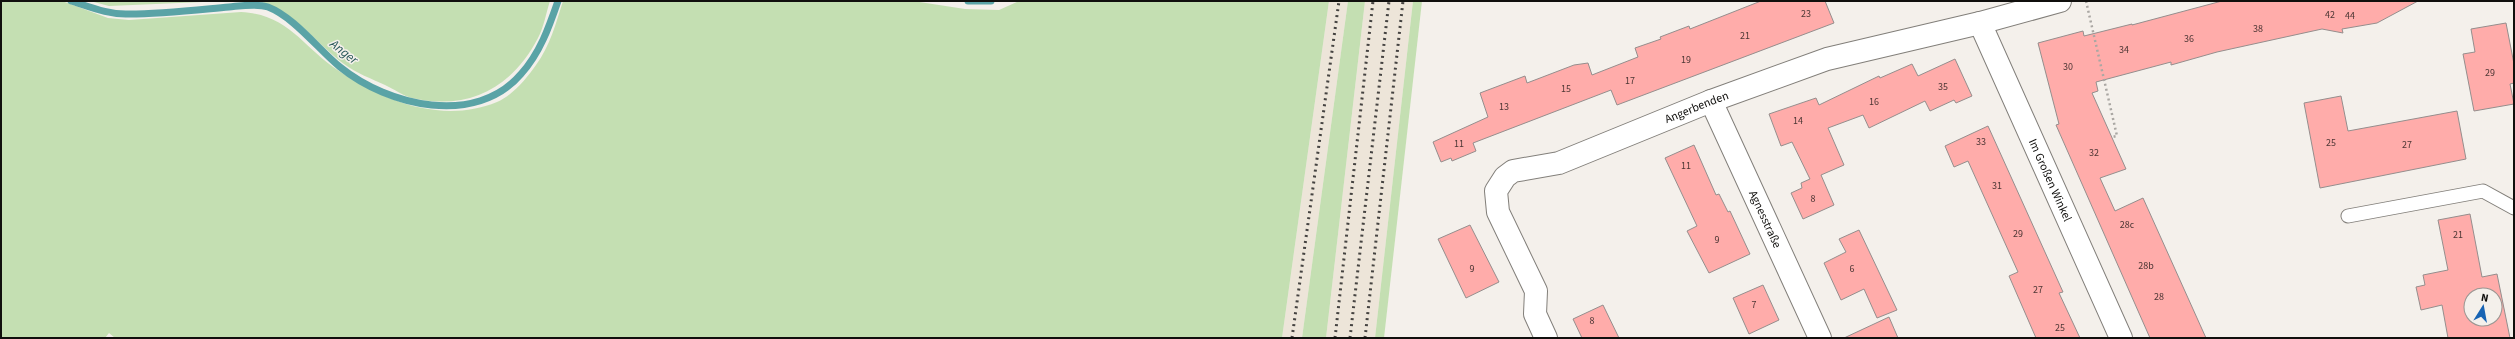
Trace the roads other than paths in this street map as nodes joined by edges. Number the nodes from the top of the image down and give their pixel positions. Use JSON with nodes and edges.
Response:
{"nodes":[{"id":1,"x":2060,"y":1,"type":"edge"},
{"id":2,"x":1980,"y":23,"type":"junction"},
{"id":3,"x":1711,"y":101,"type":"junction"},
{"id":4,"x":2514,"y":208,"type":"edge"},
{"id":5,"x":2348,"y":216,"type":"dead end"},
{"id":6,"x":1546,"y":338,"type":"edge"},
{"id":7,"x":1820,"y":338,"type":"edge"},
{"id":8,"x":2121,"y":338,"type":"edge"}],
"edges":[{"from":1,"to":2,"type":"street","name":"Angerbenden"},
{"from":2,"to":3,"type":"street","name":"Angerbenden"},
{"from":2,"to":8,"type":"street","name":"Im Großen Winkel"},
{"from":3,"to":6,"type":"street","name":"Angerbenden"},
{"from":3,"to":7,"type":"street","name":"Agnesstraße"},
{"from":4,"to":5,"type":"lane"}]}
